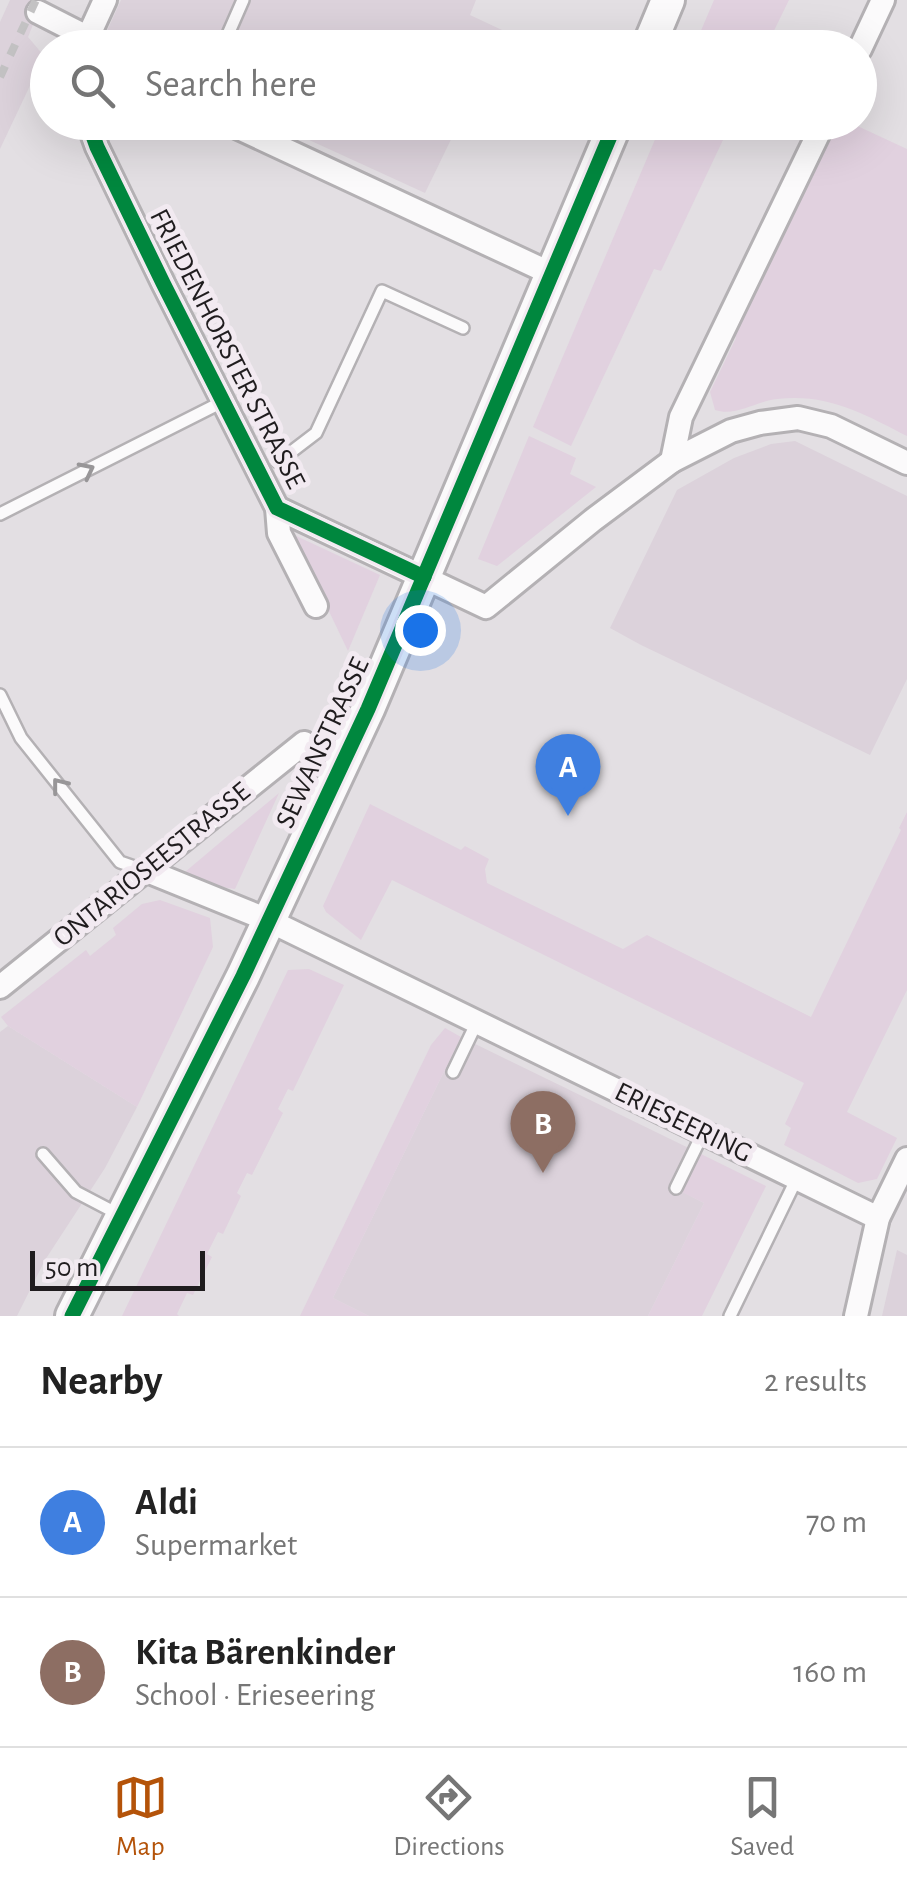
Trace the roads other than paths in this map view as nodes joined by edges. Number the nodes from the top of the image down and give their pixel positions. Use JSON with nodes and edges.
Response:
{"nodes":[{"id":1,"x":105,"y":0,"type":"edge"},
{"id":2,"x":243,"y":0,"type":"edge"},
{"id":3,"x":668,"y":0,"type":"edge"},
{"id":4,"x":883,"y":0,"type":"edge"},
{"id":5,"x":38,"y":12,"type":"dead end"},
{"id":6,"x":66,"y":30,"type":"edge"},
{"id":7,"x":91,"y":30,"type":"edge"},
{"id":8,"x":230,"y":30,"type":"edge"},
{"id":9,"x":656,"y":30,"type":"edge"},
{"id":10,"x":869,"y":30,"type":"edge"},
{"id":11,"x":94,"y":140,"type":"edge"},
{"id":12,"x":265,"y":140,"type":"edge"},
{"id":13,"x":608,"y":140,"type":"edge"},
{"id":14,"x":815,"y":140,"type":"edge"},
{"id":15,"x":552,"y":274,"type":"junction"},
{"id":16,"x":463,"y":328,"type":"dead end"},
{"id":17,"x":222,"y":402,"type":"junction"},
{"id":18,"x":672,"y":461,"type":"junction"},
{"id":19,"x":278,"y":462,"type":"dead end"},
{"id":20,"x":907,"y":463,"type":"edge"},
{"id":21,"x":277,"y":508,"type":"junction"},
{"id":22,"x":0,"y":514,"type":"edge"},
{"id":23,"x":424,"y":577,"type":"junction"},
{"id":24,"x":316,"y":606,"type":"dead end"},
{"id":25,"x":0,"y":695,"type":"edge"},
{"id":26,"x":304,"y":744,"type":"dead end"},
{"id":27,"x":145,"y":870,"type":"junction"},
{"id":28,"x":268,"y":920,"type":"junction"},
{"id":29,"x":0,"y":986,"type":"edge"},
{"id":30,"x":476,"y":1022,"type":"junction"},
{"id":31,"x":453,"y":1072,"type":"dead end"},
{"id":32,"x":703,"y":1132,"type":"junction"},
{"id":33,"x":43,"y":1154,"type":"dead end"},
{"id":34,"x":907,"y":1159,"type":"edge"},
{"id":35,"x":797,"y":1178,"type":"junction"},
{"id":36,"x":676,"y":1188,"type":"dead end"},
{"id":37,"x":122,"y":1216,"type":"junction"},
{"id":38,"x":878,"y":1218,"type":"junction"},
{"id":39,"x":72,"y":1316,"type":"edge"},
{"id":40,"x":730,"y":1316,"type":"edge"},
{"id":41,"x":856,"y":1316,"type":"edge"}],
"edges":[{"from":1,"to":7,"type":"street"},
{"from":2,"to":8,"type":"lane"},
{"from":3,"to":9,"type":"street"},
{"from":4,"to":10,"type":"street"},
{"from":5,"to":6,"type":"street"},
{"from":11,"to":17,"type":"street","name":"FRIEDENHORSTER STRASSE"},
{"from":12,"to":15,"type":"street"},
{"from":13,"to":15,"type":"street","name":"SEWANSTRASSE"},
{"from":14,"to":18,"type":"street"},
{"from":15,"to":23,"type":"street","name":"SEWANSTRASSE"},
{"from":16,"to":19,"type":"lane"},
{"from":17,"to":21,"type":"street","name":"FRIEDENHORSTER STRASSE"},
{"from":22,"to":17,"type":"lane","one_way":true},
{"from":18,"to":20,"type":"street"},
{"from":18,"to":23,"type":"street"},
{"from":21,"to":23,"type":"street","name":"FRIEDENHORSTER STRASSE"},
{"from":21,"to":24,"type":"street","name":"FRIEDENHORSTER STRASSE"},
{"from":23,"to":28,"type":"street","name":"SEWANSTRASSE"},
{"from":27,"to":25,"type":"lane","one_way":true},
{"from":26,"to":27,"type":"street","name":"ONTARIOSEESTRASSE"},
{"from":27,"to":28,"type":"street","name":"ERIESEERING"},
{"from":27,"to":29,"type":"street","name":"ONTARIOSEESTRASSE"},
{"from":28,"to":30,"type":"street","name":"ERIESEERING"},
{"from":28,"to":37,"type":"street","name":"SEWANSTRASSE"},
{"from":30,"to":31,"type":"lane"},
{"from":30,"to":32,"type":"street","name":"ERIESEERING"},
{"from":32,"to":35,"type":"street","name":"ERIESEERING"},
{"from":32,"to":36,"type":"lane"},
{"from":33,"to":37,"type":"lane"},
{"from":34,"to":38,"type":"street"},
{"from":35,"to":38,"type":"street","name":"ERIESEERING"},
{"from":35,"to":40,"type":"lane"},
{"from":37,"to":39,"type":"street","name":"SEWANSTRASSE"},
{"from":38,"to":41,"type":"street"}]}
